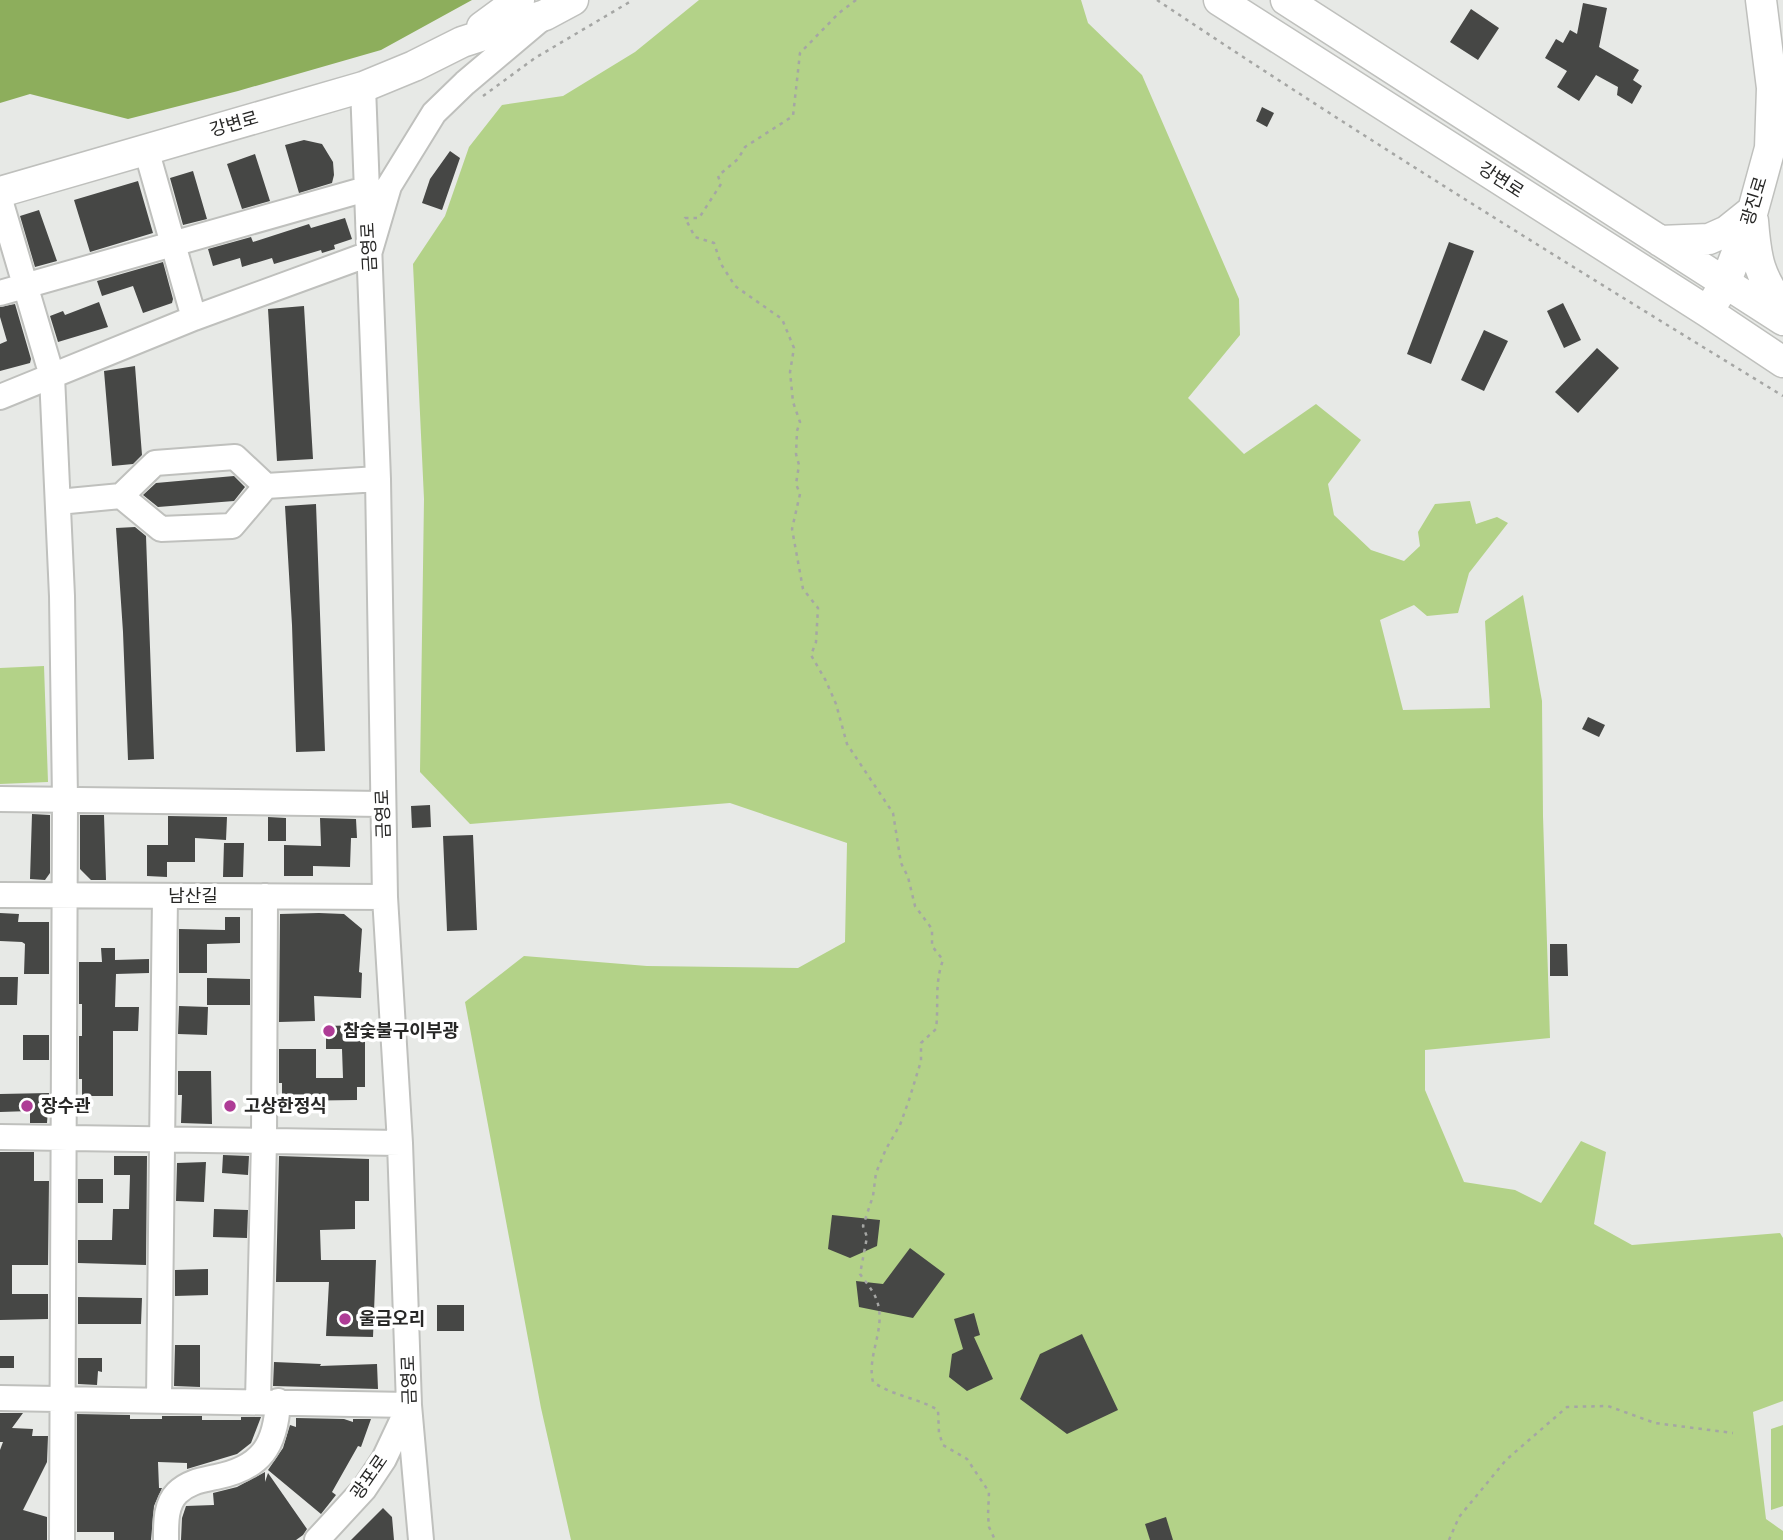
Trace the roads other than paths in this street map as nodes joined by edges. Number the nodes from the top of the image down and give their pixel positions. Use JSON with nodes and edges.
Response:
{"nodes":[{"id":1,"x":519,"y":0,"type":"edge"},
{"id":2,"x":573,"y":0,"type":"edge"},
{"id":3,"x":1219,"y":0,"type":"edge"},
{"id":4,"x":1286,"y":0,"type":"edge"},
{"id":5,"x":1761,"y":0,"type":"edge"},
{"id":6,"x":545,"y":15,"type":"junction"},
{"id":7,"x":463,"y":42,"type":"junction"},
{"id":8,"x":363,"y":87,"type":"junction"},
{"id":9,"x":146,"y":149,"type":"junction"},
{"id":10,"x":366,"y":189,"type":"junction"},
{"id":11,"x":0,"y":192,"type":"edge"},
{"id":12,"x":0,"y":200,"type":"edge"},
{"id":13,"x":1752,"y":210,"type":"junction"},
{"id":14,"x":1660,"y":241,"type":"junction"},
{"id":15,"x":172,"y":243,"type":"junction"},
{"id":16,"x":369,"y":254,"type":"junction"},
{"id":17,"x":1725,"y":284,"type":"junction"},
{"id":18,"x":25,"y":286,"type":"junction"},
{"id":19,"x":0,"y":293,"type":"edge"},
{"id":20,"x":1783,"y":308,"type":"edge"},
{"id":21,"x":1708,"y":312,"type":"junction"},
{"id":22,"x":194,"y":318,"type":"junction"},
{"id":23,"x":1783,"y":320,"type":"edge"},
{"id":24,"x":1783,"y":362,"type":"edge"},
{"id":25,"x":52,"y":376,"type":"junction"},
{"id":26,"x":0,"y":397,"type":"edge"},
{"id":27,"x":378,"y":479,"type":"junction"},
{"id":28,"x":266,"y":486,"type":"junction"},
{"id":29,"x":121,"y":496,"type":"junction"},
{"id":30,"x":58,"y":502,"type":"junction"},
{"id":31,"x":0,"y":799,"type":"edge"},
{"id":32,"x":65,"y":799,"type":"junction"},
{"id":33,"x":382,"y":804,"type":"junction"},
{"id":34,"x":0,"y":895,"type":"edge"},
{"id":35,"x":65,"y":896,"type":"junction"},
{"id":36,"x":165,"y":896,"type":"junction"},
{"id":37,"x":265,"y":896,"type":"junction"},
{"id":38,"x":385,"y":897,"type":"junction"},
{"id":39,"x":0,"y":1137,"type":"edge"},
{"id":40,"x":63,"y":1138,"type":"junction"},
{"id":41,"x":163,"y":1139,"type":"junction"},
{"id":42,"x":264,"y":1141,"type":"junction"},
{"id":43,"x":400,"y":1143,"type":"junction"},
{"id":44,"x":0,"y":1398,"type":"edge"},
{"id":45,"x":64,"y":1399,"type":"junction"},
{"id":46,"x":159,"y":1399,"type":"junction"},
{"id":47,"x":268,"y":1401,"type":"junction"},
{"id":48,"x":409,"y":1405,"type":"junction"},
{"id":49,"x":62,"y":1540,"type":"edge"},
{"id":50,"x":166,"y":1540,"type":"edge"},
{"id":51,"x":317,"y":1540,"type":"edge"},
{"id":52,"x":421,"y":1540,"type":"edge"}],
"edges":[{"from":1,"to":7,"type":"main road","name":"강변로"},
{"from":2,"to":6,"type":"main road","name":"강변로"},
{"from":3,"to":21,"type":"main road","name":"강변로"},
{"from":4,"to":14,"type":"main road","name":"강변로"},
{"from":5,"to":13,"type":"main road","name":"광진로"},
{"from":6,"to":7,"type":"main road","name":"강변로"},
{"from":6,"to":16,"type":"street"},
{"from":7,"to":8,"type":"main road","name":"강변로"},
{"from":8,"to":9,"type":"main road","name":"강변로"},
{"from":8,"to":10,"type":"street","name":"금영로"},
{"from":9,"to":11,"type":"main road","name":"강변로"},
{"from":9,"to":15,"type":"street"},
{"from":10,"to":15,"type":"street"},
{"from":10,"to":16,"type":"street","name":"금영로"},
{"from":12,"to":18,"type":"street"},
{"from":13,"to":14,"type":"main road"},
{"from":13,"to":17,"type":"main road","name":"광진로"},
{"from":13,"to":20,"type":"main road"},
{"from":14,"to":17,"type":"main road","name":"강변로"},
{"from":15,"to":18,"type":"street"},
{"from":15,"to":22,"type":"street"},
{"from":16,"to":22,"type":"street"},
{"from":16,"to":27,"type":"street","name":"금영로"},
{"from":17,"to":21,"type":"main road","name":"광진로"},
{"from":17,"to":23,"type":"main road","name":"강변로"},
{"from":18,"to":19,"type":"street"},
{"from":18,"to":25,"type":"street"},
{"from":21,"to":24,"type":"main road","name":"강변로"},
{"from":22,"to":25,"type":"street"},
{"from":25,"to":26,"type":"street"},
{"from":25,"to":30,"type":"street"},
{"from":27,"to":28,"type":"street"},
{"from":27,"to":33,"type":"street","name":"금영로"},
{"from":28,"to":29,"type":"street"},
{"from":28,"to":29,"type":"street"},
{"from":29,"to":30,"type":"street"},
{"from":30,"to":32,"type":"street"},
{"from":31,"to":32,"type":"street"},
{"from":32,"to":33,"type":"street"},
{"from":32,"to":35,"type":"street"},
{"from":33,"to":38,"type":"street","name":"금영로"},
{"from":34,"to":35,"type":"street","name":"남산길"},
{"from":35,"to":36,"type":"street","name":"남산길"},
{"from":35,"to":40,"type":"street"},
{"from":36,"to":37,"type":"street","name":"남산길"},
{"from":36,"to":41,"type":"street"},
{"from":37,"to":38,"type":"street","name":"남산길"},
{"from":37,"to":42,"type":"street"},
{"from":38,"to":43,"type":"street","name":"금영로"},
{"from":39,"to":40,"type":"street"},
{"from":40,"to":41,"type":"street"},
{"from":40,"to":45,"type":"street"},
{"from":41,"to":42,"type":"street"},
{"from":41,"to":46,"type":"street"},
{"from":42,"to":43,"type":"street"},
{"from":42,"to":47,"type":"street"},
{"from":43,"to":48,"type":"street","name":"금영로"},
{"from":44,"to":45,"type":"street"},
{"from":45,"to":46,"type":"street"},
{"from":45,"to":49,"type":"street"},
{"from":46,"to":47,"type":"street"},
{"from":47,"to":48,"type":"street"},
{"from":47,"to":50,"type":"street"},
{"from":48,"to":51,"type":"street","name":"광포로"},
{"from":48,"to":52,"type":"street","name":"금영로"}]}
